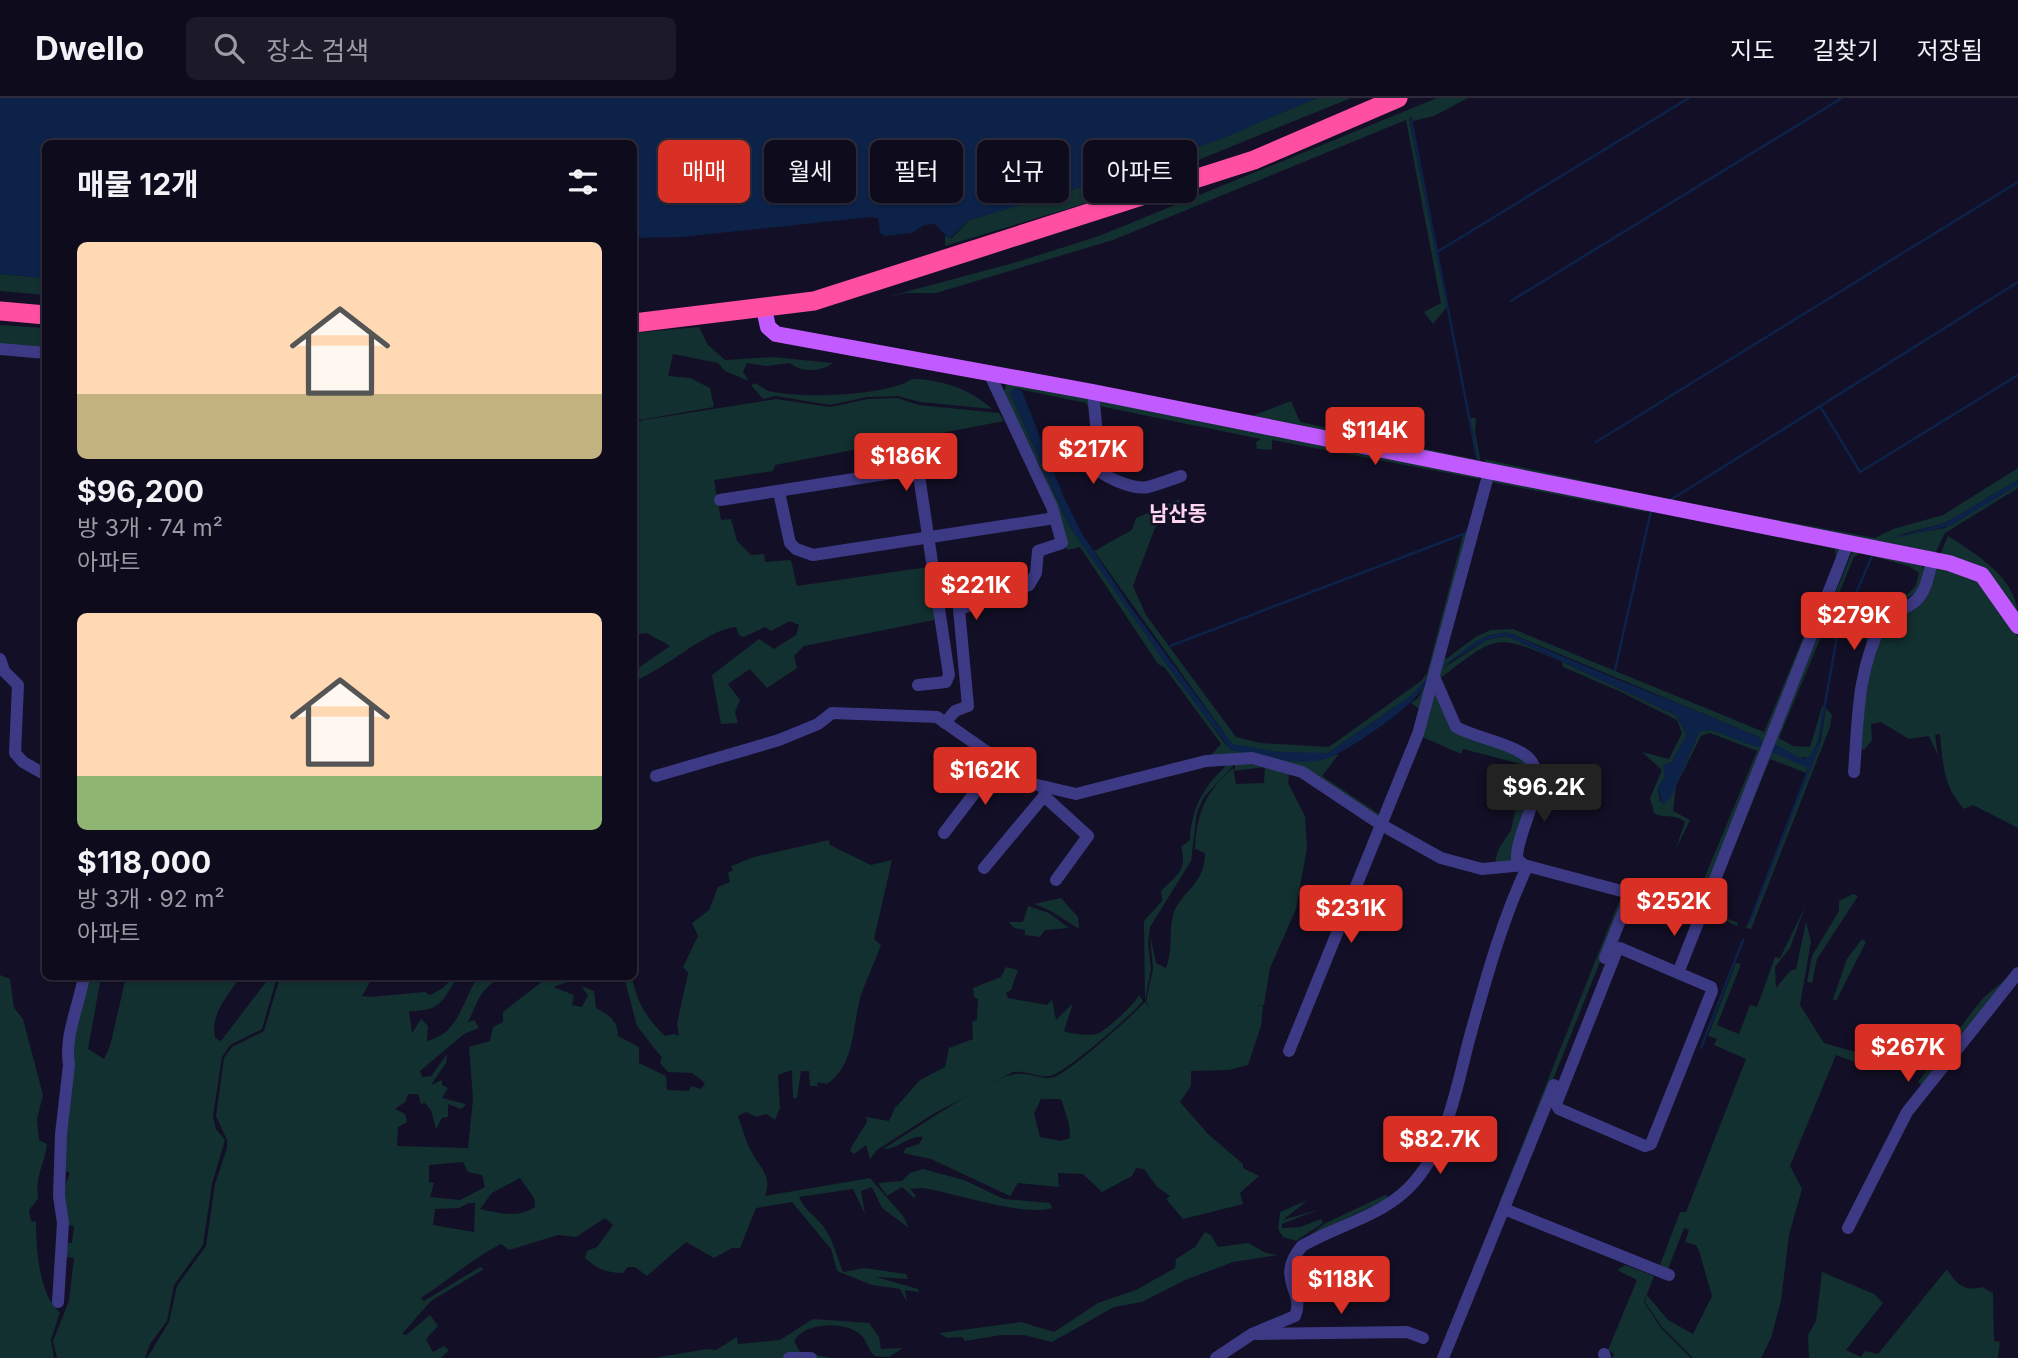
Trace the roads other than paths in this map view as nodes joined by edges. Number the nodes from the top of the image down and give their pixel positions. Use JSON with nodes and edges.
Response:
{"nodes":[{"id":1,"x":1398,"y":98,"type":"edge"},
{"id":2,"x":764,"y":309,"type":"junction"},
{"id":3,"x":0,"y":311,"type":"edge"},
{"id":4,"x":42,"y":315,"type":"edge"},
{"id":5,"x":637,"y":323,"type":"edge"},
{"id":6,"x":0,"y":349,"type":"edge"},
{"id":7,"x":42,"y":354,"type":"edge"},
{"id":8,"x":990,"y":375,"type":"junction"},
{"id":9,"x":1093,"y":392,"type":"junction"},
{"id":10,"x":1489,"y":472,"type":"junction"},
{"id":11,"x":1181,"y":476,"type":"dead end"},
{"id":12,"x":779,"y":492,"type":"junction"},
{"id":13,"x":720,"y":500,"type":"dead end"},
{"id":14,"x":1055,"y":518,"type":"junction"},
{"id":15,"x":930,"y":537,"type":"junction"},
{"id":16,"x":1848,"y":543,"type":"junction"},
{"id":17,"x":1932,"y":560,"type":"junction"},
{"id":18,"x":2018,"y":626,"type":"edge"},
{"id":19,"x":0,"y":659,"type":"edge"},
{"id":20,"x":1434,"y":677,"type":"junction"},
{"id":21,"x":918,"y":685,"type":"dead end"},
{"id":22,"x":945,"y":723,"type":"junction"},
{"id":23,"x":999,"y":761,"type":"junction"},
{"id":24,"x":1854,"y":772,"type":"dead end"},
{"id":25,"x":42,"y":773,"type":"edge"},
{"id":26,"x":656,"y":776,"type":"dead end"},
{"id":27,"x":1044,"y":793,"type":"junction"},
{"id":28,"x":1380,"y":824,"type":"junction"},
{"id":29,"x":944,"y":833,"type":"dead end"},
{"id":30,"x":1525,"y":866,"type":"junction"},
{"id":31,"x":984,"y":868,"type":"dead end"},
{"id":32,"x":1056,"y":880,"type":"dead end"},
{"id":33,"x":1631,"y":893,"type":"junction"},
{"id":34,"x":1700,"y":919,"type":"junction"},
{"id":35,"x":1678,"y":973,"type":"junction"},
{"id":36,"x":2018,"y":973,"type":"edge"},
{"id":37,"x":83,"y":980,"type":"edge"},
{"id":38,"x":1289,"y":1051,"type":"dead end"},
{"id":39,"x":1504,"y":1209,"type":"junction"},
{"id":40,"x":1849,"y":1228,"type":"dead end"},
{"id":41,"x":1669,"y":1275,"type":"dead end"},
{"id":42,"x":58,"y":1302,"type":"dead end"},
{"id":43,"x":1252,"y":1334,"type":"junction"},
{"id":44,"x":1423,"y":1338,"type":"dead end"},
{"id":45,"x":789,"y":1358,"type":"edge"},
{"id":46,"x":811,"y":1358,"type":"edge"},
{"id":47,"x":1216,"y":1358,"type":"edge"},
{"id":48,"x":1443,"y":1358,"type":"edge"}],
"edges":[{"from":1,"to":2,"type":"highway"},
{"from":2,"to":5,"type":"highway"},
{"from":2,"to":8,"type":"main road"},
{"from":3,"to":4,"type":"highway"},
{"from":6,"to":7,"type":"street"},
{"from":8,"to":9,"type":"main road"},
{"from":8,"to":14,"type":"street"},
{"from":9,"to":10,"type":"main road"},
{"from":9,"to":11,"type":"street"},
{"from":10,"to":16,"type":"main road"},
{"from":10,"to":20,"type":"street"},
{"from":12,"to":13,"type":"street"},
{"from":12,"to":15,"type":"street"},
{"from":12,"to":15,"type":"street"},
{"from":14,"to":15,"type":"street"},
{"from":14,"to":22,"type":"street"},
{"from":15,"to":21,"type":"street"},
{"from":16,"to":17,"type":"main road"},
{"from":16,"to":34,"type":"street"},
{"from":17,"to":18,"type":"main road"},
{"from":17,"to":24,"type":"street"},
{"from":19,"to":25,"type":"street"},
{"from":20,"to":28,"type":"street"},
{"from":20,"to":30,"type":"street"},
{"from":22,"to":23,"type":"street"},
{"from":22,"to":26,"type":"street"},
{"from":23,"to":27,"type":"street"},
{"from":23,"to":29,"type":"street"},
{"from":27,"to":28,"type":"street"},
{"from":27,"to":31,"type":"street"},
{"from":27,"to":32,"type":"street"},
{"from":28,"to":30,"type":"street"},
{"from":28,"to":38,"type":"street"},
{"from":30,"to":33,"type":"street"},
{"from":30,"to":43,"type":"street"},
{"from":33,"to":34,"type":"street"},
{"from":33,"to":39,"type":"street"},
{"from":34,"to":35,"type":"street"},
{"from":35,"to":35,"type":"street"},
{"from":36,"to":40,"type":"street"},
{"from":37,"to":42,"type":"street"},
{"from":39,"to":41,"type":"street"},
{"from":39,"to":48,"type":"street"},
{"from":43,"to":44,"type":"street"},
{"from":43,"to":47,"type":"street"},
{"from":45,"to":46,"type":"street"}]}
